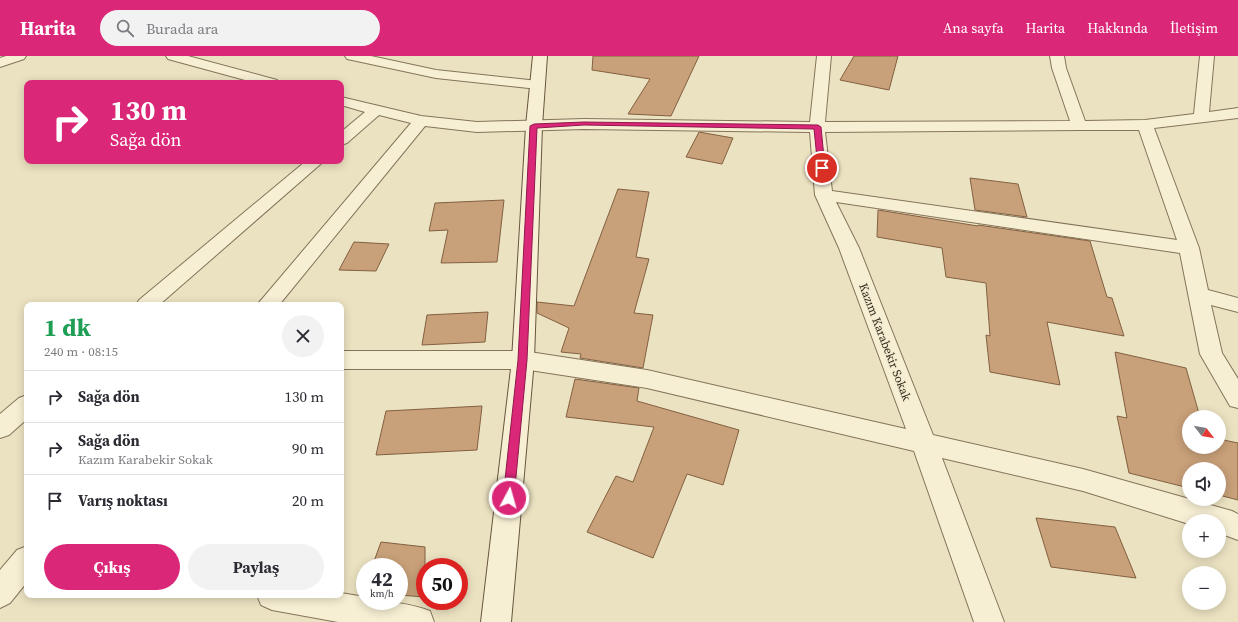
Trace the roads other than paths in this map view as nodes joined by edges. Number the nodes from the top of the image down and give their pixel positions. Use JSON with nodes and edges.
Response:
{"nodes":[{"id":1,"x":19,"y":56,"type":"edge"},
{"id":2,"x":172,"y":56,"type":"edge"},
{"id":3,"x":352,"y":56,"type":"edge"},
{"id":4,"x":540,"y":56,"type":"edge"},
{"id":5,"x":824,"y":56,"type":"edge"},
{"id":6,"x":1057,"y":56,"type":"edge"},
{"id":7,"x":1207,"y":56,"type":"edge"},
{"id":8,"x":0,"y":64,"type":"edge"},
{"id":9,"x":261,"y":80,"type":"edge"},
{"id":10,"x":538,"y":85,"type":"junction"},
{"id":11,"x":344,"y":102,"type":"edge"},
{"id":12,"x":376,"y":110,"type":"junction"},
{"id":13,"x":1238,"y":113,"type":"edge"},
{"id":14,"x":1201,"y":118,"type":"junction"},
{"id":15,"x":421,"y":121,"type":"junction"},
{"id":16,"x":1145,"y":125,"type":"junction"},
{"id":17,"x":534,"y":126,"type":"junction"},
{"id":18,"x":1079,"y":126,"type":"junction"},
{"id":19,"x":818,"y":127,"type":"junction"},
{"id":20,"x":344,"y":137,"type":"edge"},
{"id":21,"x":312,"y":164,"type":"edge"},
{"id":22,"x":824,"y":195,"type":"junction"},
{"id":23,"x":1189,"y":248,"type":"junction"},
{"id":24,"x":1199,"y":295,"type":"junction"},
{"id":25,"x":150,"y":302,"type":"edge"},
{"id":26,"x":270,"y":302,"type":"edge"},
{"id":27,"x":1238,"y":305,"type":"edge"},
{"id":28,"x":344,"y":360,"type":"edge"},
{"id":29,"x":523,"y":360,"type":"junction"},
{"id":30,"x":1238,"y":399,"type":"edge"},
{"id":31,"x":24,"y":408,"type":"edge"},
{"id":32,"x":0,"y":428,"type":"edge"},
{"id":33,"x":924,"y":443,"type":"junction"},
{"id":34,"x":1238,"y":527,"type":"edge"},
{"id":35,"x":24,"y":564,"type":"edge"},
{"id":36,"x":0,"y":593,"type":"edge"},
{"id":37,"x":288,"y":598,"type":"edge"},
{"id":38,"x":419,"y":622,"type":"edge"},
{"id":39,"x":496,"y":622,"type":"edge"},
{"id":40,"x":989,"y":622,"type":"edge"}],
"edges":[{"from":1,"to":8,"type":"street"},
{"from":2,"to":9,"type":"street"},
{"from":3,"to":10,"type":"street"},
{"from":4,"to":10,"type":"street"},
{"from":5,"to":19,"type":"street","name":"Kazım Karabekir Sokak"},
{"from":6,"to":18,"type":"street"},
{"from":7,"to":14,"type":"street"},
{"from":10,"to":17,"type":"street"},
{"from":11,"to":12,"type":"street"},
{"from":12,"to":15,"type":"street"},
{"from":12,"to":20,"type":"street"},
{"from":13,"to":14,"type":"street"},
{"from":14,"to":16,"type":"street"},
{"from":15,"to":17,"type":"street"},
{"from":15,"to":26,"type":"street"},
{"from":16,"to":18,"type":"street"},
{"from":16,"to":23,"type":"street"},
{"from":17,"to":19,"type":"street"},
{"from":17,"to":29,"type":"street"},
{"from":18,"to":19,"type":"street"},
{"from":19,"to":22,"type":"street","name":"Kazım Karabekir Sokak"},
{"from":21,"to":25,"type":"street"},
{"from":22,"to":23,"type":"street"},
{"from":22,"to":33,"type":"street","name":"Kazım Karabekir Sokak"},
{"from":23,"to":24,"type":"street"},
{"from":24,"to":27,"type":"street"},
{"from":24,"to":30,"type":"street"},
{"from":28,"to":29,"type":"street"},
{"from":29,"to":33,"type":"street"},
{"from":29,"to":39,"type":"street"},
{"from":31,"to":32,"type":"street"},
{"from":33,"to":34,"type":"street"},
{"from":33,"to":40,"type":"street","name":"Kazım Karabekir Sokak"},
{"from":35,"to":36,"type":"street"},
{"from":37,"to":38,"type":"street"}]}
